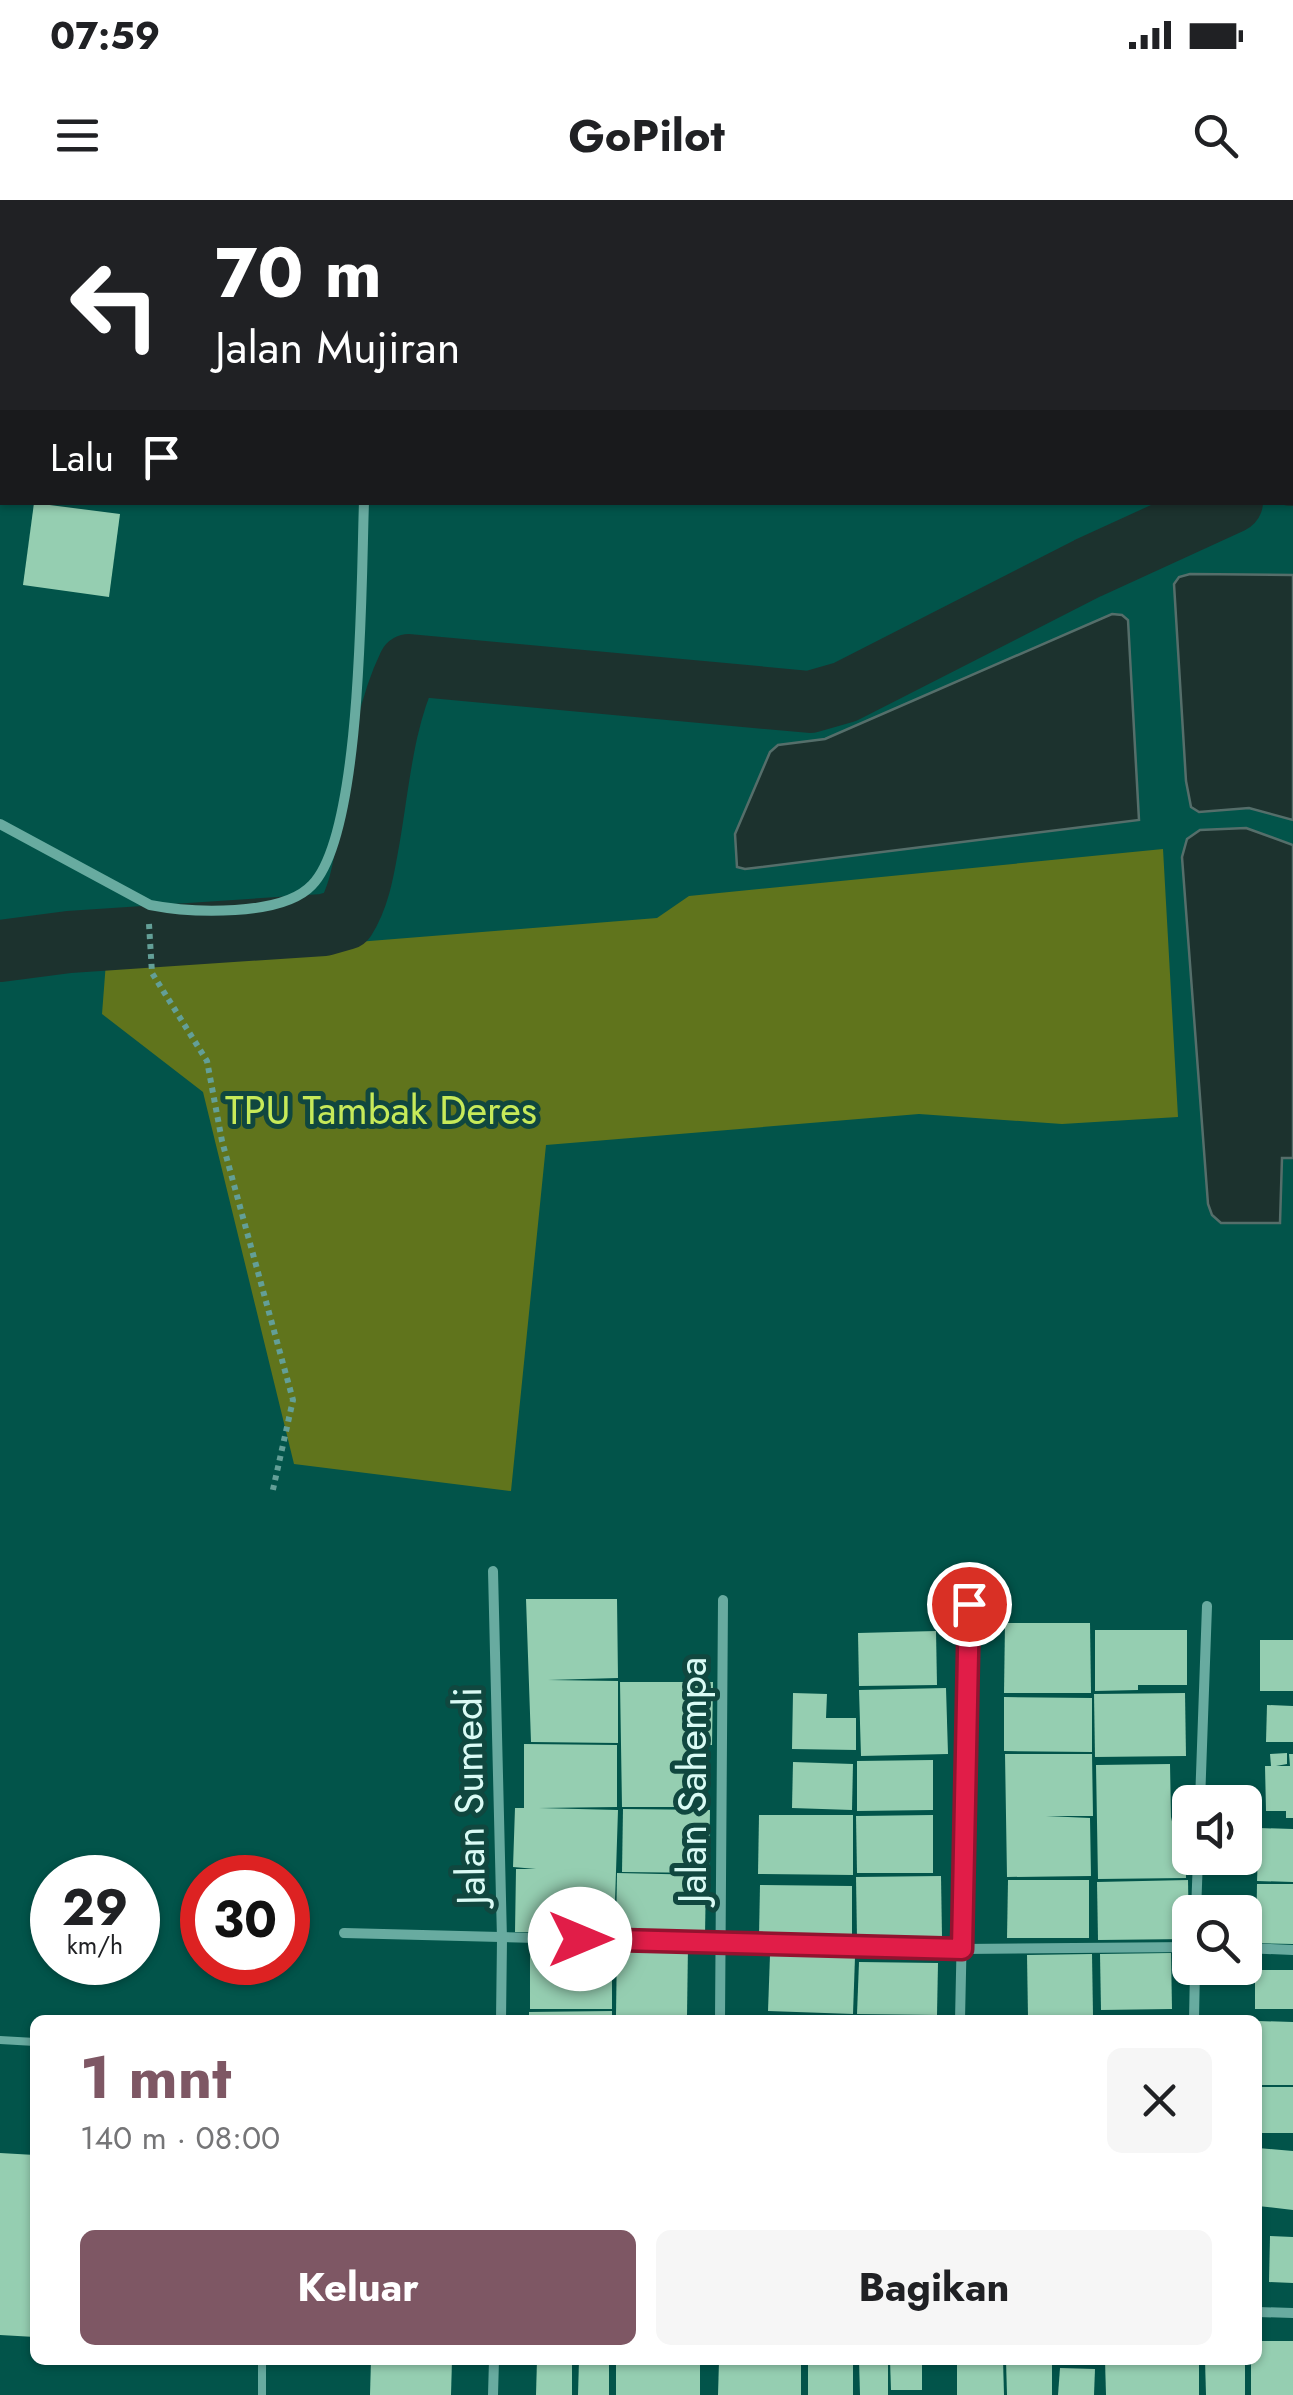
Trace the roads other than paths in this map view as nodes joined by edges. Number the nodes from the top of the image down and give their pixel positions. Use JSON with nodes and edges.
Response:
{"nodes":[{"id":1,"x":364,"y":505,"type":"edge"},
{"id":2,"x":0,"y":824,"type":"edge"},
{"id":3,"x":493,"y":1571,"type":"dead end"},
{"id":4,"x":722,"y":1600,"type":"dead end"},
{"id":5,"x":969,"y":1604,"type":"dead end"},
{"id":6,"x":1208,"y":1606,"type":"dead end"},
{"id":7,"x":1201,"y":1785,"type":"edge"},
{"id":8,"x":344,"y":1933,"type":"dead end"},
{"id":9,"x":502,"y":1939,"type":"junction"},
{"id":10,"x":721,"y":1942,"type":"junction"},
{"id":11,"x":1172,"y":1947,"type":"edge"},
{"id":12,"x":962,"y":1949,"type":"junction"},
{"id":13,"x":1262,"y":1949,"type":"edge"},
{"id":14,"x":1293,"y":1950,"type":"edge"},
{"id":15,"x":1195,"y":1985,"type":"edge"},
{"id":16,"x":500,"y":2015,"type":"edge"},
{"id":17,"x":720,"y":2015,"type":"edge"},
{"id":18,"x":960,"y":2015,"type":"edge"},
{"id":19,"x":1194,"y":2015,"type":"edge"},
{"id":20,"x":0,"y":2040,"type":"edge"},
{"id":21,"x":30,"y":2042,"type":"edge"},
{"id":22,"x":1262,"y":2312,"type":"edge"},
{"id":23,"x":1293,"y":2313,"type":"edge"},
{"id":24,"x":262,"y":2365,"type":"edge"},
{"id":25,"x":494,"y":2365,"type":"edge"},
{"id":26,"x":262,"y":2395,"type":"edge"},
{"id":27,"x":492,"y":2395,"type":"edge"}],
"edges":[{"from":1,"to":2,"type":"street"},
{"from":3,"to":9,"type":"street","name":"Jalan Sumedi"},
{"from":4,"to":10,"type":"street","name":"Jalan Sahempa"},
{"from":5,"to":12,"type":"street"},
{"from":6,"to":7,"type":"street"},
{"from":8,"to":9,"type":"street"},
{"from":9,"to":10,"type":"street"},
{"from":9,"to":16,"type":"street","name":"Jalan Sumedi"},
{"from":10,"to":12,"type":"street"},
{"from":10,"to":17,"type":"street","name":"Jalan Sahempa"},
{"from":11,"to":12,"type":"street"},
{"from":12,"to":18,"type":"street"},
{"from":13,"to":14,"type":"street"},
{"from":15,"to":19,"type":"street"},
{"from":20,"to":21,"type":"lane"},
{"from":22,"to":23,"type":"street"},
{"from":24,"to":26,"type":"lane"},
{"from":25,"to":27,"type":"street"}]}
